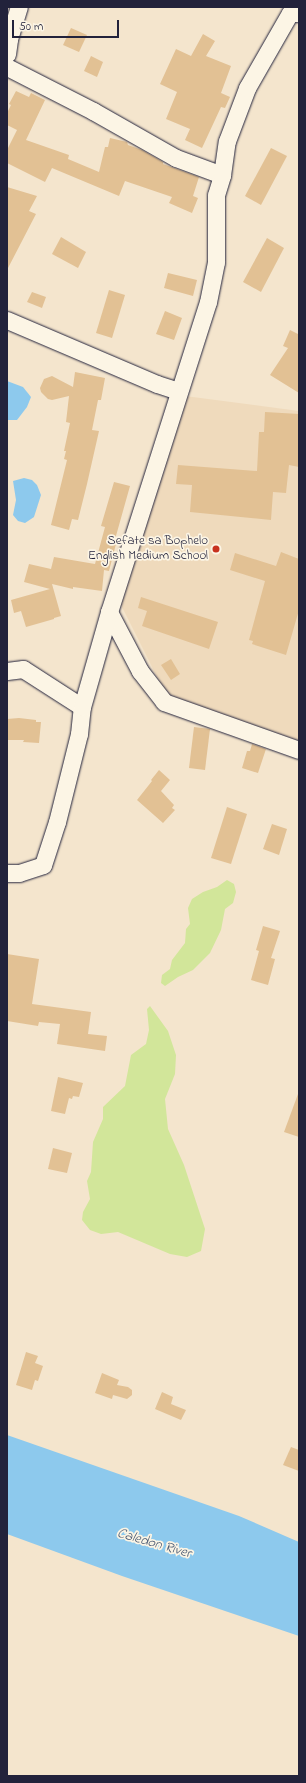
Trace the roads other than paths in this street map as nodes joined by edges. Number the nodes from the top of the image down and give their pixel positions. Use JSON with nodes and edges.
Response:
{"nodes":[{"id":1,"x":19,"y":7,"type":"edge"},
{"id":2,"x":299,"y":13,"type":"edge"},
{"id":3,"x":8,"y":44,"type":"edge"},
{"id":4,"x":7,"y":67,"type":"edge"},
{"id":5,"x":222,"y":175,"type":"junction"},
{"id":6,"x":7,"y":320,"type":"edge"},
{"id":7,"x":179,"y":391,"type":"junction"},
{"id":8,"x":109,"y":612,"type":"junction"},
{"id":9,"x":7,"y":671,"type":"edge"},
{"id":10,"x":82,"y":706,"type":"junction"},
{"id":11,"x":299,"y":750,"type":"edge"},
{"id":12,"x":7,"y":873,"type":"edge"}],
"edges":[{"from":1,"to":3,"type":"street"},
{"from":2,"to":5,"type":"street"},
{"from":4,"to":5,"type":"street"},
{"from":5,"to":7,"type":"street"},
{"from":6,"to":7,"type":"street"},
{"from":7,"to":8,"type":"street"},
{"from":8,"to":10,"type":"street"},
{"from":8,"to":11,"type":"street"},
{"from":9,"to":10,"type":"street"},
{"from":10,"to":12,"type":"street"}]}
